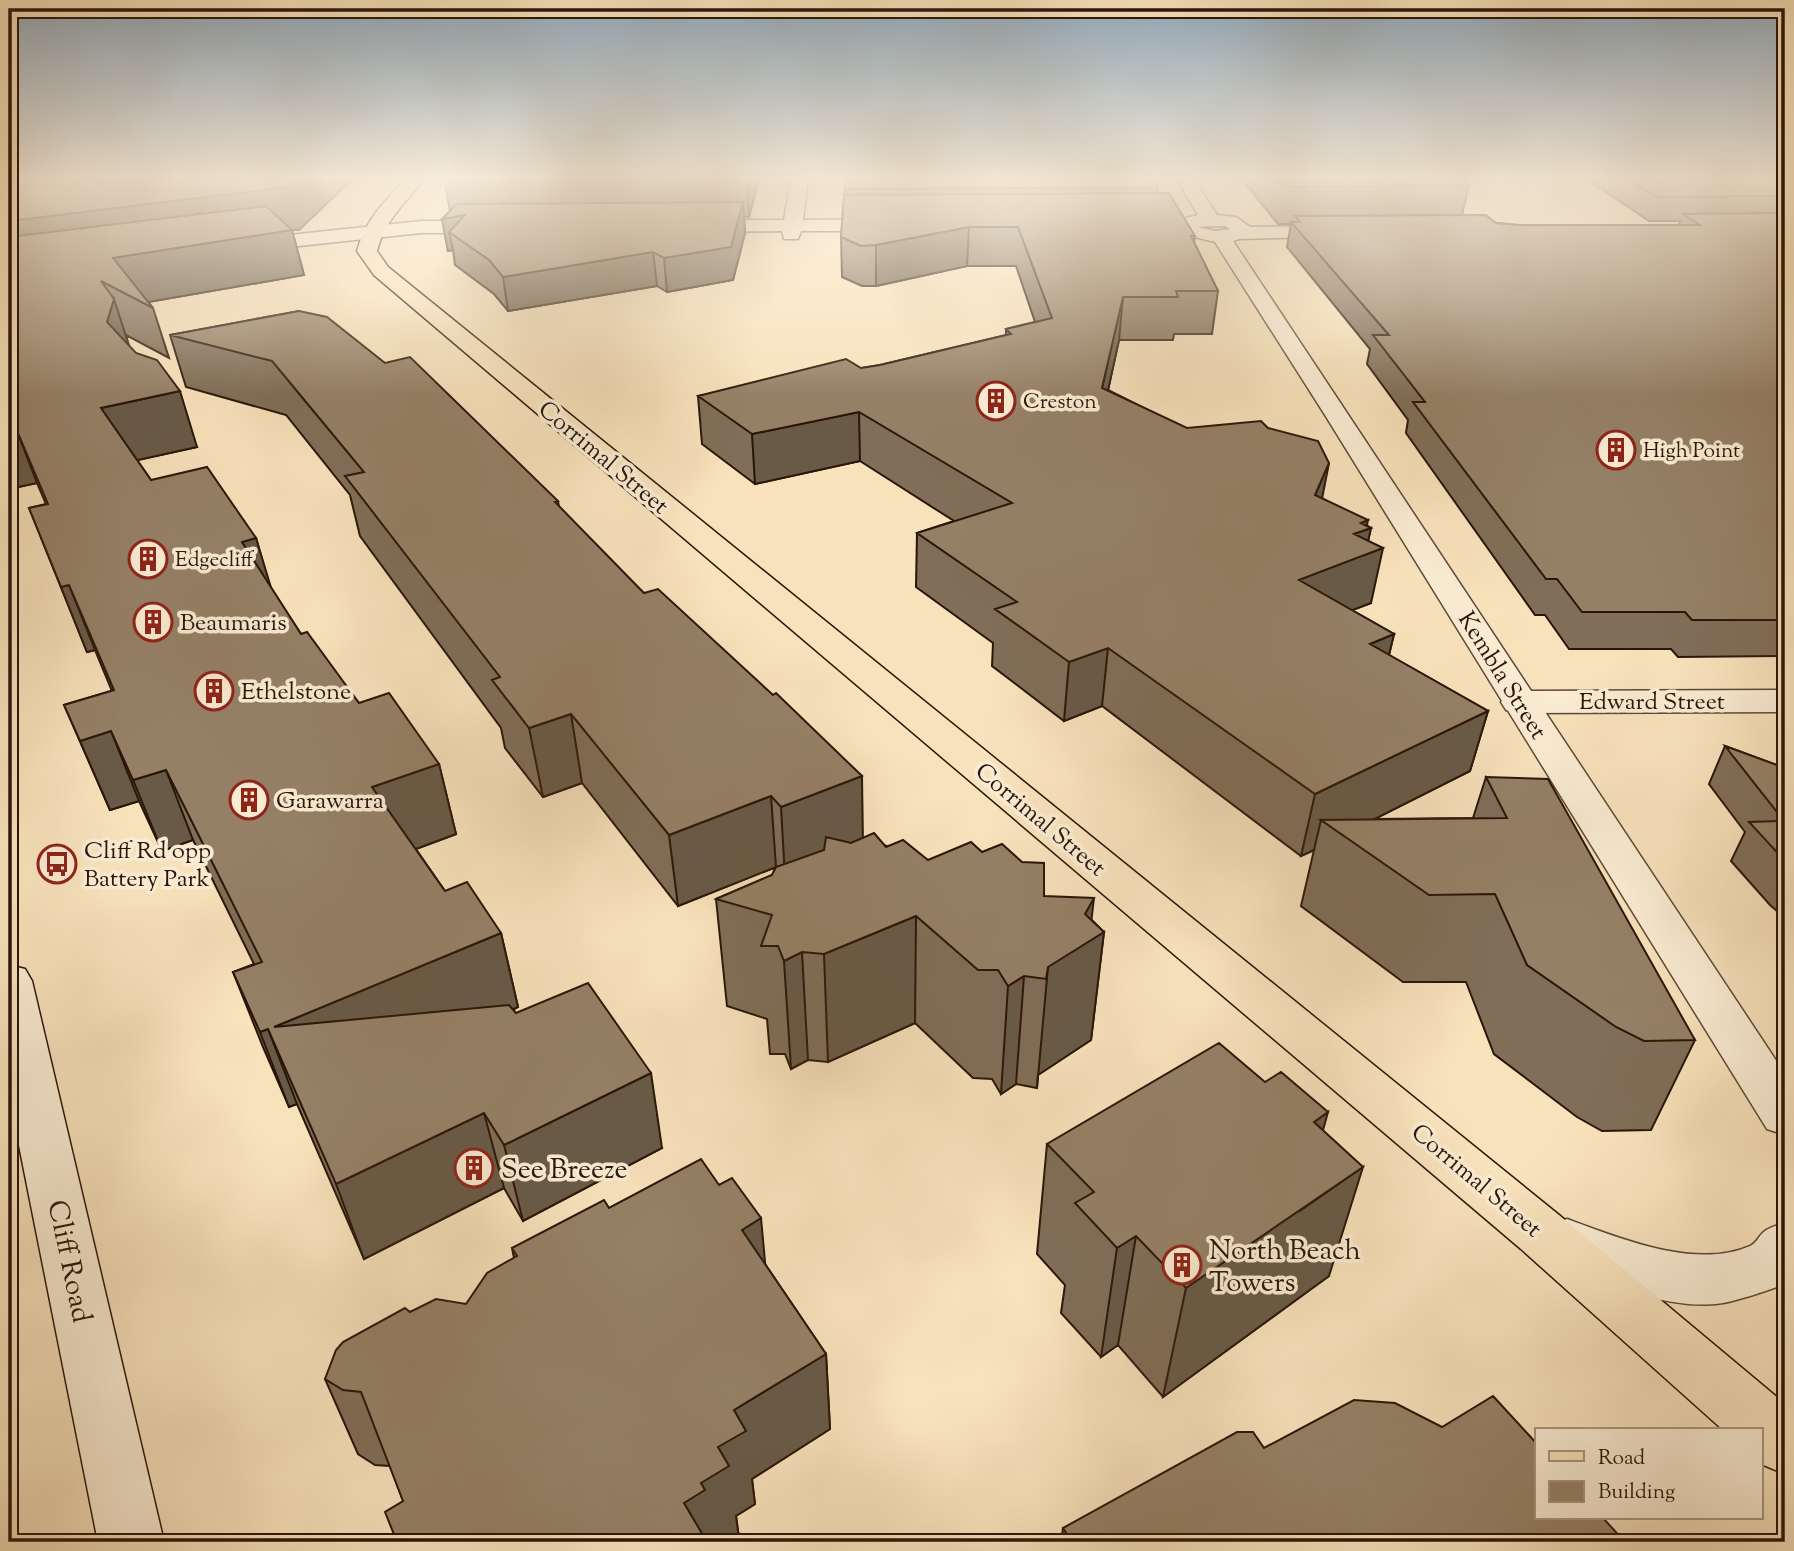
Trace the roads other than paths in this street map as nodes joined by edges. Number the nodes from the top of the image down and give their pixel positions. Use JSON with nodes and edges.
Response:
{"nodes":[{"id":1,"x":367,"y":250,"type":"edge"},
{"id":2,"x":1227,"y":250,"type":"edge"},
{"id":3,"x":1785,"y":701,"type":"edge"},
{"id":4,"x":1519,"y":702,"type":"junction"},
{"id":5,"x":9,"y":981,"type":"edge"},
{"id":6,"x":1785,"y":1115,"type":"edge"},
{"id":7,"x":1540,"y":1232,"type":"junction"},
{"id":8,"x":1785,"y":1247,"type":"edge"},
{"id":9,"x":1785,"y":1444,"type":"edge"},
{"id":10,"x":131,"y":1542,"type":"edge"}],
"edges":[{"from":1,"to":7,"type":"main road","name":"Corrimal Street"},
{"from":2,"to":4,"type":"street","name":"Kembla Street"},
{"from":3,"to":4,"type":"street","name":"Edward Street"},
{"from":4,"to":6,"type":"street","name":"Kembla Street"},
{"from":5,"to":10,"type":"street","name":"Cliff Road"},
{"from":7,"to":8,"type":"street"},
{"from":7,"to":9,"type":"main road","name":"Corrimal Street"}]}
